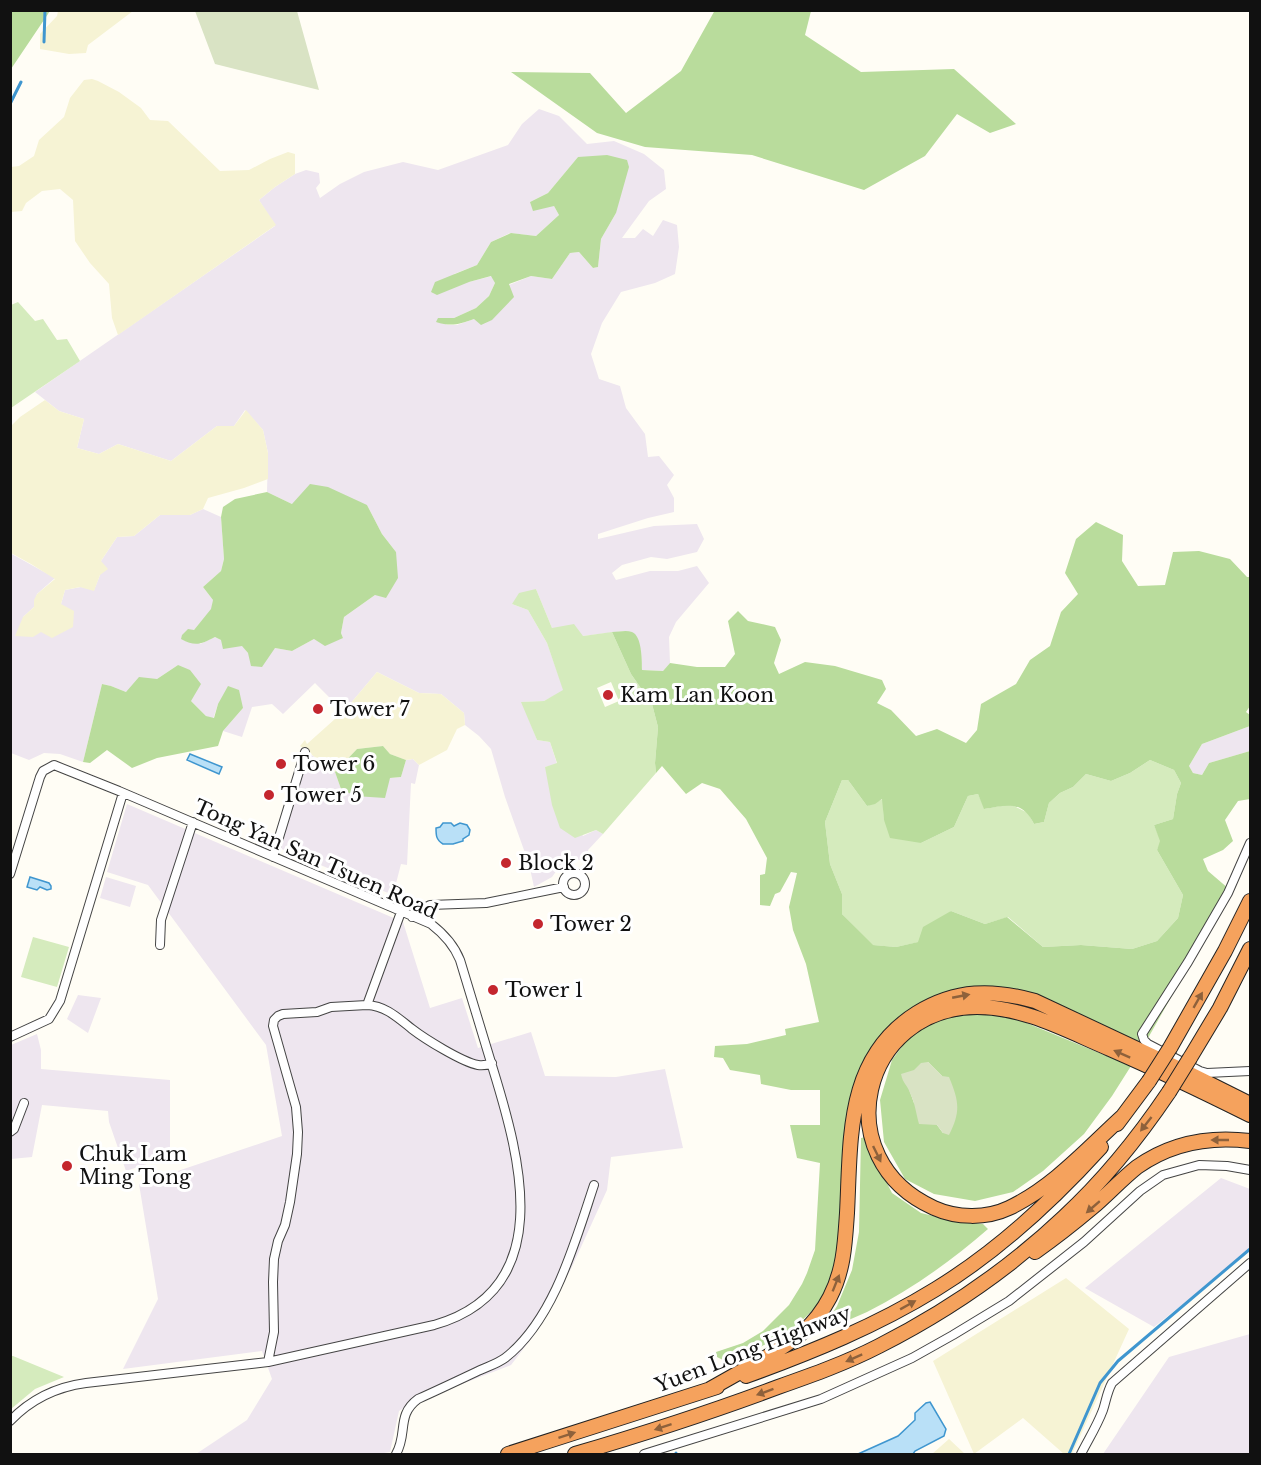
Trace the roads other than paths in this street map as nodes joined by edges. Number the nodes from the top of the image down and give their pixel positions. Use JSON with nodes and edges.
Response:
{"nodes":[{"id":1,"x":305,"y":752,"type":"dead end"},
{"id":2,"x":123,"y":793,"type":"junction"},
{"id":3,"x":193,"y":822,"type":"junction"},
{"id":4,"x":1251,"y":843,"type":"edge"},
{"id":5,"x":273,"y":857,"type":"junction"},
{"id":6,"x":10,"y":874,"type":"edge"},
{"id":7,"x":564,"y":887,"type":"dead end"},
{"id":8,"x":1251,"y":901,"type":"edge"},
{"id":9,"x":401,"y":912,"type":"junction"},
{"id":10,"x":412,"y":916,"type":"junction"},
{"id":11,"x":160,"y":945,"type":"dead end"},
{"id":12,"x":1251,"y":949,"type":"edge"},
{"id":13,"x":368,"y":1005,"type":"junction"},
{"id":14,"x":10,"y":1037,"type":"edge"},
{"id":15,"x":492,"y":1063,"type":"junction"},
{"id":16,"x":1251,"y":1071,"type":"edge"},
{"id":17,"x":24,"y":1103,"type":"dead end"},
{"id":18,"x":1251,"y":1104,"type":"edge"},
{"id":19,"x":1251,"y":1115,"type":"edge"},
{"id":20,"x":1122,"y":1117,"type":"junction"},
{"id":21,"x":10,"y":1132,"type":"edge"},
{"id":22,"x":1251,"y":1142,"type":"edge"},
{"id":23,"x":1251,"y":1170,"type":"edge"},
{"id":24,"x":594,"y":1185,"type":"dead end"},
{"id":25,"x":1251,"y":1263,"type":"edge"},
{"id":26,"x":994,"y":1276,"type":"junction"},
{"id":27,"x":268,"y":1362,"type":"junction"},
{"id":28,"x":710,"y":1389,"type":"junction"},
{"id":29,"x":10,"y":1421,"type":"edge"},
{"id":30,"x":396,"y":1455,"type":"edge"},
{"id":31,"x":508,"y":1455,"type":"edge"},
{"id":32,"x":575,"y":1455,"type":"edge"},
{"id":33,"x":644,"y":1455,"type":"edge"},
{"id":34,"x":1081,"y":1455,"type":"edge"}],
"edges":[{"from":1,"to":5,"type":"street"},
{"from":2,"to":3,"type":"street","name":"Tong Yan San Tsuen Road"},
{"from":2,"to":6,"type":"street","name":"Tong Yan San Tsuen Road"},
{"from":2,"to":14,"type":"street"},
{"from":3,"to":5,"type":"street","name":"Tong Yan San Tsuen Road"},
{"from":3,"to":11,"type":"street"},
{"from":4,"to":16,"type":"street"},
{"from":5,"to":9,"type":"street","name":"Tong Yan San Tsuen Road"},
{"from":7,"to":10,"type":"street"},
{"from":20,"to":8,"type":"highway","name":"Yuen Long Highway","one_way":true,"bridge":true},
{"from":9,"to":10,"type":"street","name":"Tong Yan San Tsuen Road"},
{"from":9,"to":13,"type":"street"},
{"from":10,"to":15,"type":"street","name":"Tong Yan San Tsuen Road"},
{"from":12,"to":26,"type":"highway","name":"Yuen Long Highway","one_way":true,"bridge":true},
{"from":13,"to":15,"type":"street"},
{"from":13,"to":27,"type":"street"},
{"from":15,"to":27,"type":"street","name":"Tong Yan San Tsuen Road"},
{"from":17,"to":21,"type":"street"},
{"from":28,"to":18,"type":"highway","one_way":true},
{"from":19,"to":20,"type":"highway","one_way":true},
{"from":28,"to":20,"type":"highway","name":"Yuen Long Highway","one_way":true},
{"from":22,"to":26,"type":"highway","one_way":true},
{"from":23,"to":33,"type":"street"},
{"from":24,"to":30,"type":"street"},
{"from":25,"to":34,"type":"street"},
{"from":26,"to":32,"type":"highway","name":"Yuen Long Highway","one_way":true},
{"from":27,"to":29,"type":"street","name":"Tong Yan San Tsuen Road"},
{"from":31,"to":28,"type":"highway","name":"Yuen Long Highway","one_way":true}]}
